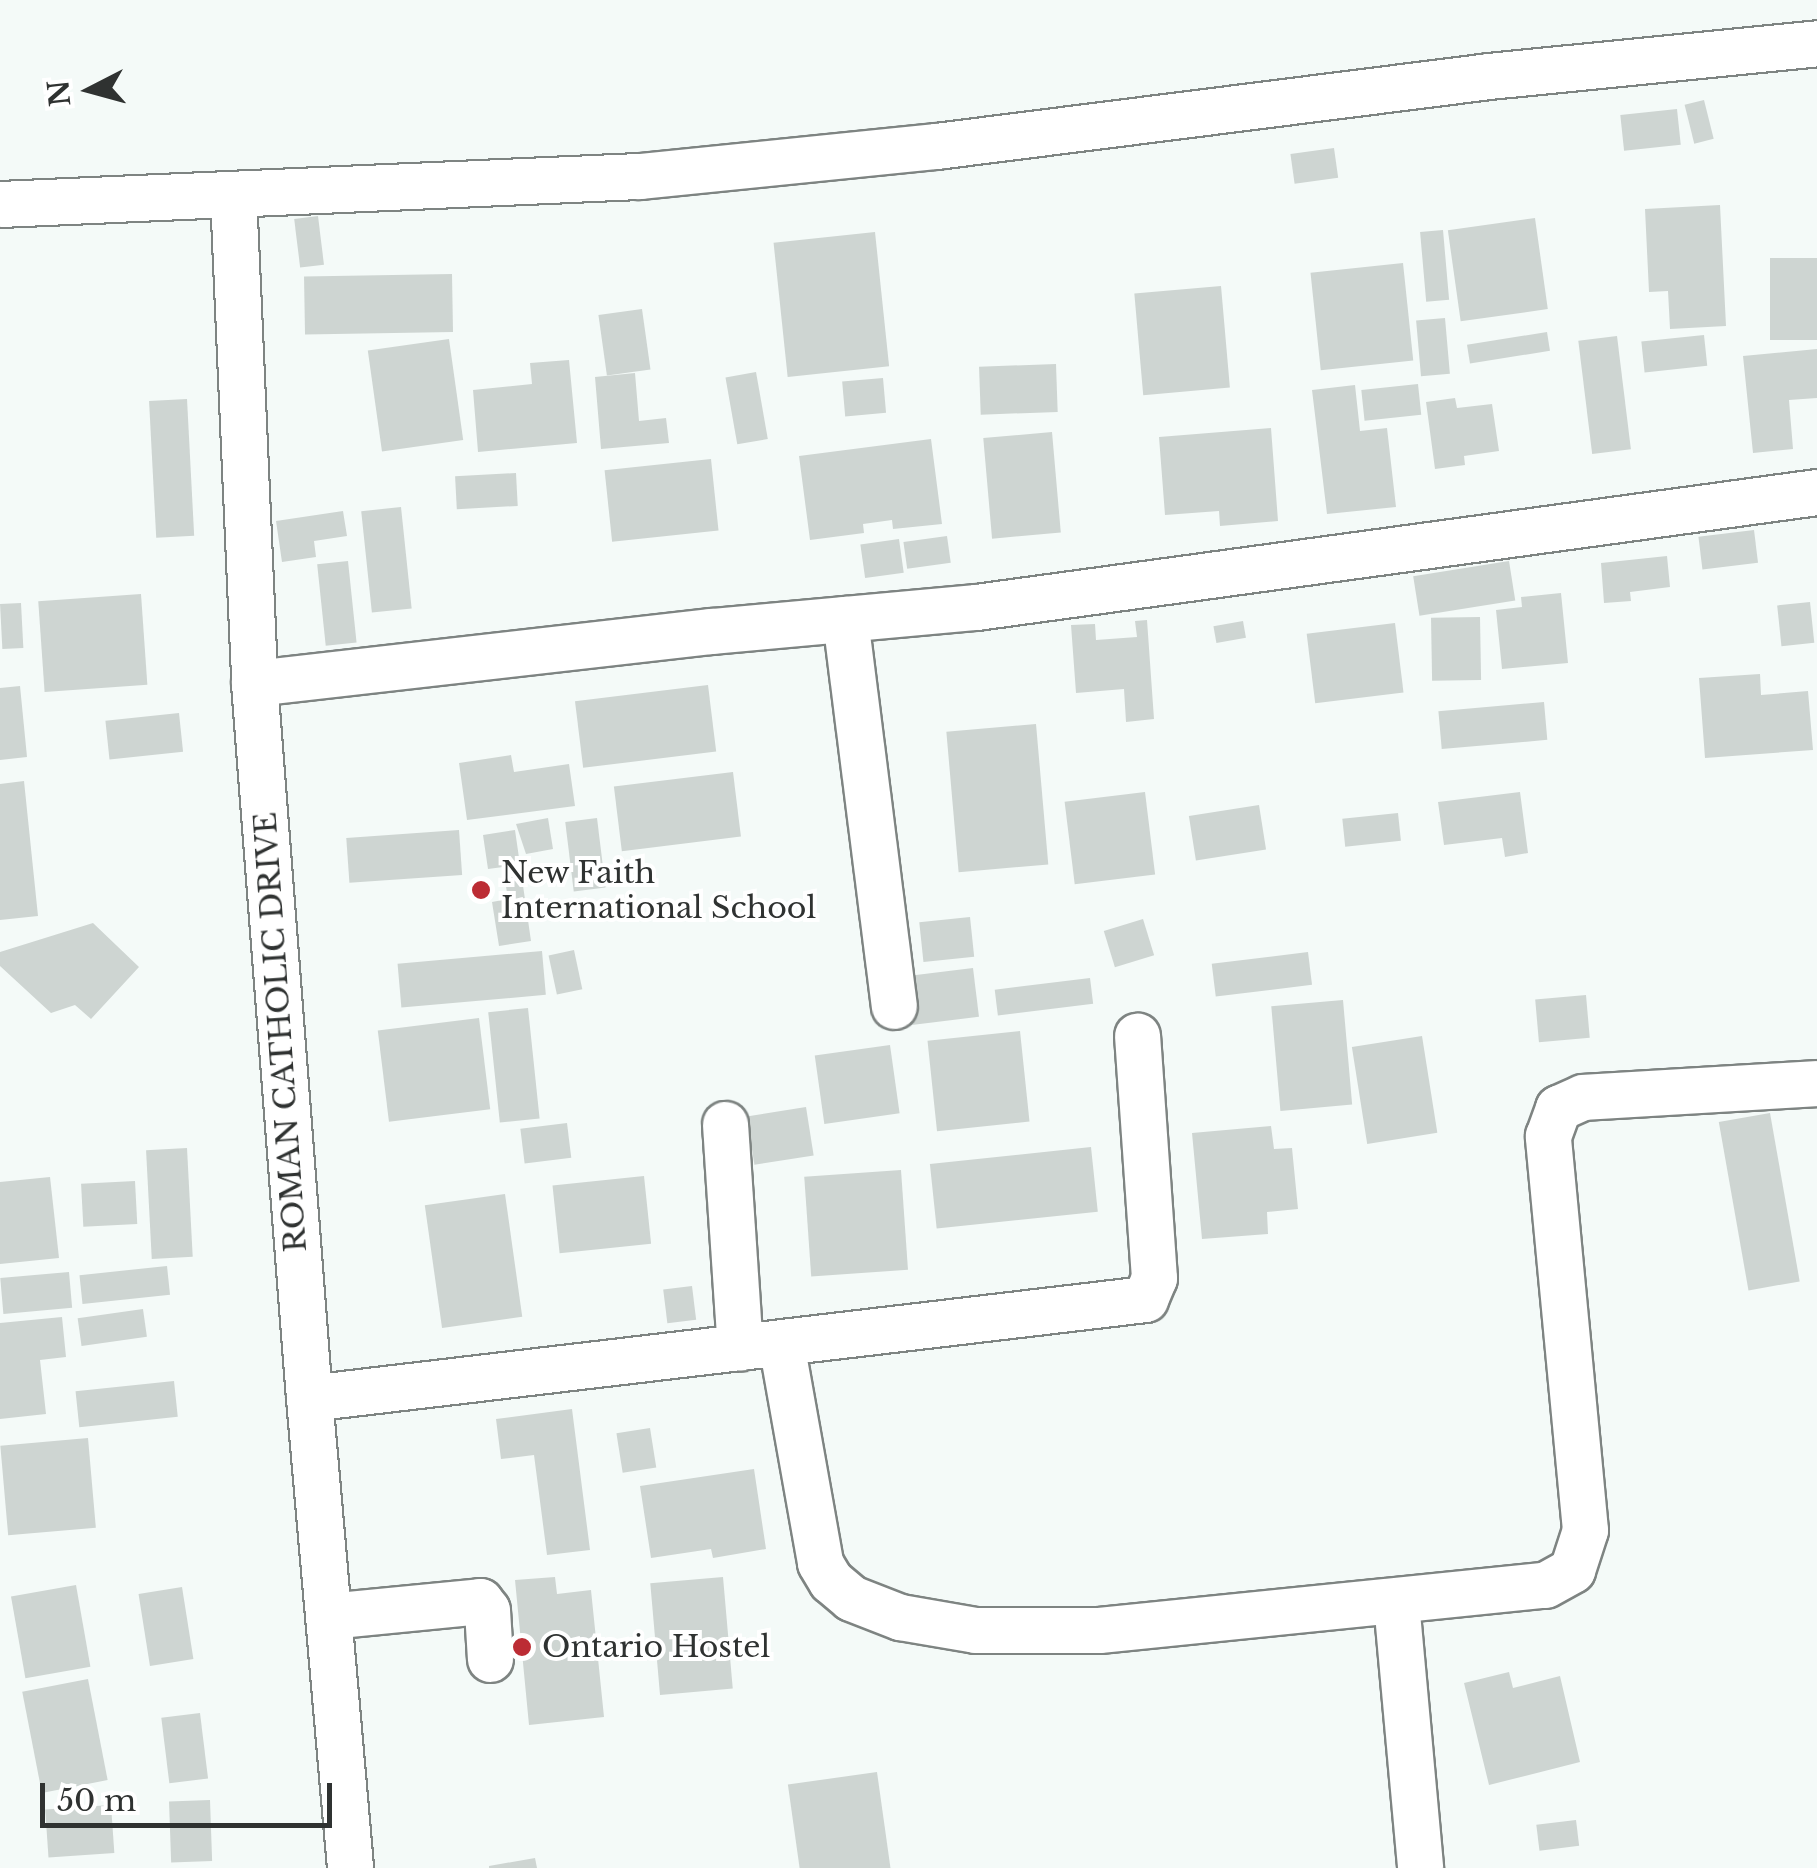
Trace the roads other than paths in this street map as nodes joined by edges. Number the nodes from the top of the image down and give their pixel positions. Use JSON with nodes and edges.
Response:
{"nodes":[{"id":1,"x":1817,"y":43,"type":"edge"},
{"id":2,"x":233,"y":194,"type":"junction"},
{"id":3,"x":0,"y":204,"type":"edge"},
{"id":4,"x":1817,"y":492,"type":"edge"},
{"id":5,"x":845,"y":619,"type":"junction"},
{"id":6,"x":254,"y":683,"type":"junction"},
{"id":7,"x":894,"y":1006,"type":"dead end"},
{"id":8,"x":1137,"y":1036,"type":"dead end"},
{"id":9,"x":1817,"y":1083,"type":"edge"},
{"id":10,"x":725,"y":1124,"type":"dead end"},
{"id":11,"x":760,"y":1345,"type":"junction"},
{"id":12,"x":309,"y":1398,"type":"junction"},
{"id":13,"x":1396,"y":1602,"type":"junction"},
{"id":14,"x":328,"y":1616,"type":"junction"},
{"id":15,"x":490,"y":1658,"type":"dead end"},
{"id":16,"x":350,"y":1868,"type":"edge"},
{"id":17,"x":1420,"y":1868,"type":"edge"}],
"edges":[{"from":1,"to":2,"type":"street"},
{"from":2,"to":3,"type":"street"},
{"from":2,"to":6,"type":"street","name":"ROMAN CATHOLIC DRIVE"},
{"from":4,"to":5,"type":"street"},
{"from":5,"to":6,"type":"street"},
{"from":5,"to":7,"type":"street"},
{"from":6,"to":12,"type":"street","name":"ROMAN CATHOLIC DRIVE"},
{"from":8,"to":11,"type":"street"},
{"from":9,"to":13,"type":"street"},
{"from":10,"to":11,"type":"street"},
{"from":11,"to":12,"type":"street"},
{"from":11,"to":13,"type":"street"},
{"from":12,"to":14,"type":"street","name":"ROMAN CATHOLIC DRIVE"},
{"from":13,"to":17,"type":"street"},
{"from":14,"to":15,"type":"street"},
{"from":14,"to":16,"type":"street","name":"ROMAN CATHOLIC DRIVE"}]}
